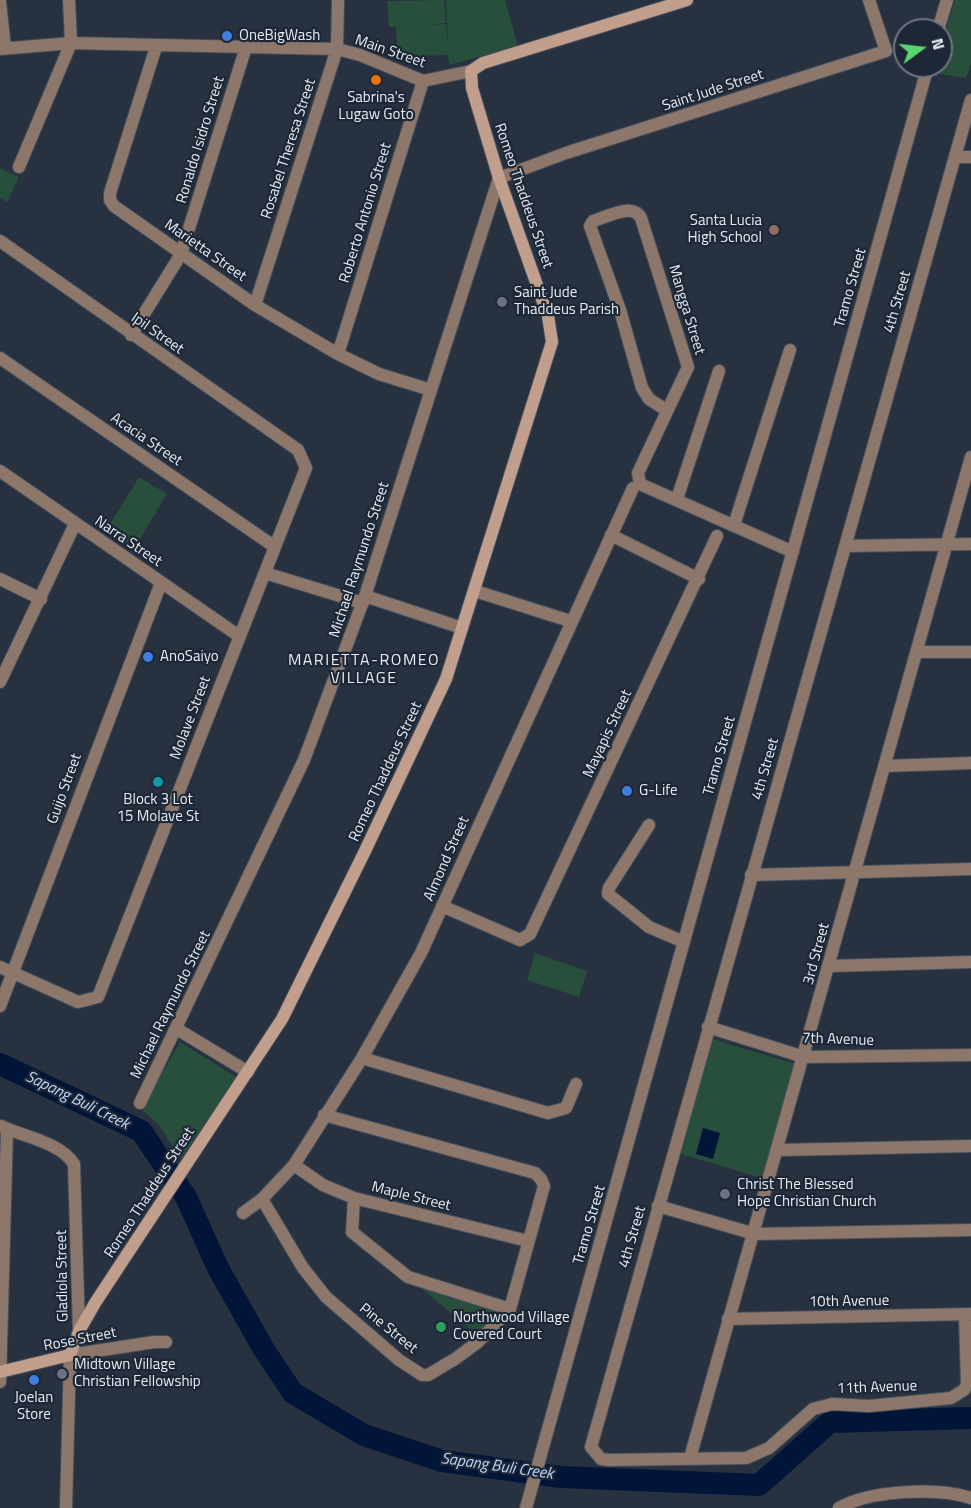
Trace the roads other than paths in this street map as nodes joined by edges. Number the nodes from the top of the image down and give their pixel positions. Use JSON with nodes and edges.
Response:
{"nodes":[{"id":1,"x":69,"y":0,"type":"edge"},
{"id":2,"x":338,"y":0,"type":"edge"},
{"id":3,"x":687,"y":0,"type":"edge"},
{"id":4,"x":870,"y":0,"type":"edge"},
{"id":5,"x":947,"y":0,"type":"edge"},
{"id":6,"x":0,"y":2,"type":"edge"},
{"id":7,"x":942,"y":18,"type":"edge"},
{"id":8,"x":71,"y":43,"type":"junction"},
{"id":9,"x":156,"y":47,"type":"junction"},
{"id":10,"x":246,"y":47,"type":"junction"},
{"id":11,"x":3,"y":48,"type":"edge"},
{"id":12,"x":337,"y":49,"type":"junction"},
{"id":13,"x":471,"y":71,"type":"junction"},
{"id":14,"x":925,"y":78,"type":"edge"},
{"id":15,"x":423,"y":81,"type":"junction"},
{"id":16,"x":971,"y":100,"type":"edge"},
{"id":17,"x":955,"y":157,"type":"junction"},
{"id":18,"x":971,"y":157,"type":"edge"},
{"id":19,"x":19,"y":167,"type":"dead end"},
{"id":20,"x":499,"y":178,"type":"junction"},
{"id":21,"x":0,"y":241,"type":"edge"},
{"id":22,"x":181,"y":254,"type":"junction"},
{"id":23,"x":255,"y":305,"type":"junction"},
{"id":24,"x":131,"y":335,"type":"junction"},
{"id":25,"x":790,"y":350,"type":"dead end"},
{"id":26,"x":338,"y":354,"type":"junction"},
{"id":27,"x":0,"y":358,"type":"edge"},
{"id":28,"x":719,"y":371,"type":"dead end"},
{"id":29,"x":431,"y":390,"type":"junction"},
{"id":30,"x":666,"y":410,"type":"junction"},
{"id":31,"x":298,"y":450,"type":"joint"},
{"id":32,"x":971,"y":457,"type":"edge"},
{"id":33,"x":0,"y":471,"type":"edge"},
{"id":34,"x":633,"y":488,"type":"dead end"},
{"id":35,"x":966,"y":494,"type":"edge"},
{"id":36,"x":676,"y":499,"type":"junction"},
{"id":37,"x":75,"y":524,"type":"junction"},
{"id":38,"x":734,"y":525,"type":"junction"},
{"id":39,"x":611,"y":535,"type":"junction"},
{"id":40,"x":717,"y":536,"type":"dead end"},
{"id":41,"x":971,"y":544,"type":"edge"},
{"id":42,"x":946,"y":545,"type":"junction"},
{"id":43,"x":845,"y":546,"type":"junction"},
{"id":44,"x":275,"y":547,"type":"junction"},
{"id":45,"x":793,"y":552,"type":"junction"},
{"id":46,"x":265,"y":573,"type":"junction"},
{"id":47,"x":0,"y":579,"type":"edge"},
{"id":48,"x":699,"y":579,"type":"junction"},
{"id":49,"x":161,"y":583,"type":"junction"},
{"id":50,"x":475,"y":591,"type":"junction"},
{"id":51,"x":41,"y":599,"type":"junction"},
{"id":52,"x":364,"y":600,"type":"junction"},
{"id":53,"x":570,"y":621,"type":"junction"},
{"id":54,"x":462,"y":628,"type":"junction"},
{"id":55,"x":239,"y":636,"type":"junction"},
{"id":56,"x":917,"y":652,"type":"junction"},
{"id":57,"x":971,"y":652,"type":"edge"},
{"id":58,"x":0,"y":682,"type":"edge"},
{"id":59,"x":971,"y":763,"type":"edge"},
{"id":60,"x":885,"y":766,"type":"junction"},
{"id":61,"x":649,"y":825,"type":"dead end"},
{"id":62,"x":971,"y":869,"type":"edge"},
{"id":63,"x":855,"y":871,"type":"junction"},
{"id":64,"x":751,"y":875,"type":"junction"},
{"id":65,"x":442,"y":906,"type":"junction"},
{"id":66,"x":684,"y":942,"type":"junction"},
{"id":67,"x":971,"y":962,"type":"edge"},
{"id":68,"x":830,"y":966,"type":"junction"},
{"id":69,"x":0,"y":967,"type":"edge"},
{"id":70,"x":12,"y":974,"type":"junction"},
{"id":71,"x":0,"y":1006,"type":"edge"},
{"id":72,"x":708,"y":1027,"type":"junction"},
{"id":73,"x":177,"y":1029,"type":"junction"},
{"id":74,"x":971,"y":1055,"type":"edge"},
{"id":75,"x":804,"y":1057,"type":"junction"},
{"id":76,"x":362,"y":1058,"type":"junction"},
{"id":77,"x":248,"y":1072,"type":"junction"},
{"id":78,"x":576,"y":1084,"type":"dead end"},
{"id":79,"x":140,"y":1103,"type":"dead end"},
{"id":80,"x":324,"y":1115,"type":"junction"},
{"id":81,"x":4,"y":1127,"type":"edge"},
{"id":82,"x":971,"y":1146,"type":"edge"},
{"id":83,"x":779,"y":1150,"type":"junction"},
{"id":84,"x":294,"y":1165,"type":"junction"},
{"id":85,"x":354,"y":1198,"type":"junction"},
{"id":86,"x":262,"y":1199,"type":"junction"},
{"id":87,"x":657,"y":1206,"type":"junction"},
{"id":88,"x":243,"y":1213,"type":"dead end"},
{"id":89,"x":971,"y":1230,"type":"edge"},
{"id":90,"x":755,"y":1234,"type":"junction"},
{"id":91,"x":528,"y":1241,"type":"junction"},
{"id":92,"x":510,"y":1309,"type":"junction"},
{"id":93,"x":968,"y":1314,"type":"edge"},
{"id":94,"x":728,"y":1319,"type":"junction"},
{"id":95,"x":79,"y":1330,"type":"junction"},
{"id":96,"x":166,"y":1342,"type":"dead end"},
{"id":97,"x":70,"y":1355,"type":"junction"},
{"id":98,"x":0,"y":1372,"type":"edge"},
{"id":99,"x":0,"y":1382,"type":"edge"},
{"id":100,"x":591,"y":1447,"type":"joint"},
{"id":101,"x":690,"y":1458,"type":"junction"},
{"id":102,"x":971,"y":1498,"type":"edge"},
{"id":103,"x":877,"y":1502,"type":"edge"},
{"id":104,"x":66,"y":1508,"type":"edge"},
{"id":105,"x":526,"y":1508,"type":"edge"},
{"id":106,"x":839,"y":1508,"type":"edge"}],
"edges":[{"from":1,"to":8,"type":"street"},
{"from":2,"to":12,"type":"street","name":"Rosabel Theresa Street"},
{"from":3,"to":13,"type":"street","name":"Main Street"},
{"from":4,"to":20,"type":"street","name":"Saint Jude Street"},
{"from":5,"to":7,"type":"street"},
{"from":6,"to":11,"type":"street"},
{"from":8,"to":9,"type":"street","name":"Main Street"},
{"from":8,"to":11,"type":"street","name":"Main Street"},
{"from":8,"to":19,"type":"street"},
{"from":9,"to":10,"type":"street","name":"Main Street"},
{"from":9,"to":22,"type":"street","name":"Marietta Street"},
{"from":10,"to":12,"type":"street","name":"Main Street"},
{"from":10,"to":22,"type":"street","name":"Ronaldo Isidro Street"},
{"from":12,"to":15,"type":"street","name":"Main Street"},
{"from":12,"to":23,"type":"street","name":"Rosabel Theresa Street"},
{"from":13,"to":15,"type":"street","name":"Main Street"},
{"from":13,"to":20,"type":"street","name":"Romeo Thaddeus Street"},
{"from":14,"to":45,"type":"street","name":"Tramo Street"},
{"from":15,"to":26,"type":"street","name":"Roberto Antonio Street"},
{"from":16,"to":17,"type":"street","name":"4th Street"},
{"from":17,"to":18,"type":"street"},
{"from":17,"to":43,"type":"street","name":"4th Street"},
{"from":20,"to":29,"type":"street","name":"Michael Raymundo Street"},
{"from":20,"to":50,"type":"street","name":"Romeo Thaddeus Street"},
{"from":21,"to":24,"type":"street","name":"Ipil Street"},
{"from":22,"to":23,"type":"street","name":"Marietta Street"},
{"from":22,"to":24,"type":"street","name":"Ronaldo Isidro Street"},
{"from":23,"to":26,"type":"street","name":"Marietta Street"},
{"from":24,"to":31,"type":"street","name":"Ipil Street"},
{"from":25,"to":38,"type":"street"},
{"from":26,"to":29,"type":"street","name":"Marietta Street"},
{"from":27,"to":44,"type":"street","name":"Acacia Street"},
{"from":28,"to":36,"type":"street"},
{"from":29,"to":52,"type":"street","name":"Michael Raymundo Street"},
{"from":30,"to":30,"type":"street","name":"Mangga Street"},
{"from":30,"to":36,"type":"street","name":"Mangga Street"},
{"from":31,"to":44,"type":"street","name":"Molave Street"},
{"from":32,"to":35,"type":"street","name":"3rd Street"},
{"from":33,"to":37,"type":"street","name":"Narra Street"},
{"from":34,"to":39,"type":"street","name":"Almond Street"},
{"from":35,"to":42,"type":"street","name":"3rd Street"},
{"from":36,"to":38,"type":"street"},
{"from":37,"to":49,"type":"street","name":"Narra Street"},
{"from":37,"to":51,"type":"street"},
{"from":38,"to":45,"type":"street"},
{"from":39,"to":48,"type":"street"},
{"from":39,"to":53,"type":"street","name":"Almond Street"},
{"from":40,"to":48,"type":"street","name":"Mayapis Street"},
{"from":41,"to":42,"type":"street"},
{"from":42,"to":43,"type":"street"},
{"from":42,"to":56,"type":"street","name":"3rd Street"},
{"from":43,"to":64,"type":"street","name":"4th Street"},
{"from":44,"to":46,"type":"street","name":"Molave Street"},
{"from":45,"to":66,"type":"street","name":"Tramo Street"},
{"from":46,"to":52,"type":"street"},
{"from":46,"to":55,"type":"street","name":"Molave Street"},
{"from":47,"to":51,"type":"street"},
{"from":48,"to":65,"type":"street","name":"Mayapis Street"},
{"from":49,"to":55,"type":"street","name":"Narra Street"},
{"from":49,"to":70,"type":"street","name":"Guijo Street"},
{"from":50,"to":53,"type":"street"},
{"from":50,"to":54,"type":"street","name":"Romeo Thaddeus Street"},
{"from":51,"to":58,"type":"street"},
{"from":52,"to":54,"type":"street"},
{"from":52,"to":73,"type":"street","name":"Michael Raymundo Street"},
{"from":53,"to":65,"type":"street","name":"Almond Street"},
{"from":54,"to":77,"type":"street","name":"Romeo Thaddeus Street"},
{"from":55,"to":70,"type":"street","name":"Molave Street"},
{"from":56,"to":57,"type":"street"},
{"from":56,"to":60,"type":"street","name":"3rd Street"},
{"from":59,"to":60,"type":"street"},
{"from":60,"to":63,"type":"street","name":"3rd Street"},
{"from":61,"to":66,"type":"street"},
{"from":62,"to":63,"type":"street"},
{"from":63,"to":64,"type":"street"},
{"from":63,"to":68,"type":"street","name":"3rd Street"},
{"from":64,"to":72,"type":"street","name":"4th Street"},
{"from":65,"to":76,"type":"street","name":"Almond Street"},
{"from":66,"to":105,"type":"street","name":"Tramo Street"},
{"from":67,"to":68,"type":"street"},
{"from":68,"to":75,"type":"street","name":"3rd Street"},
{"from":69,"to":70,"type":"street"},
{"from":70,"to":71,"type":"street","name":"Guijo Street"},
{"from":72,"to":75,"type":"street","name":"7th Avenue"},
{"from":72,"to":87,"type":"street","name":"4th Street"},
{"from":73,"to":77,"type":"street"},
{"from":73,"to":79,"type":"street","name":"Michael Raymundo Street"},
{"from":74,"to":75,"type":"street","name":"7th Avenue"},
{"from":75,"to":83,"type":"street","name":"3rd Street"},
{"from":76,"to":78,"type":"street"},
{"from":76,"to":80,"type":"street","name":"Almond Street"},
{"from":77,"to":95,"type":"street","name":"Romeo Thaddeus Street"},
{"from":80,"to":84,"type":"street","name":"Almond Street"},
{"from":80,"to":91,"type":"street","name":"Pine Street"},
{"from":81,"to":95,"type":"street","name":"Gladiola Street"},
{"from":81,"to":98,"type":"street"},
{"from":82,"to":83,"type":"street"},
{"from":83,"to":90,"type":"street","name":"3rd Street"},
{"from":84,"to":85,"type":"street","name":"Maple Street"},
{"from":84,"to":86,"type":"street","name":"Almond Street"},
{"from":85,"to":91,"type":"street","name":"Maple Street"},
{"from":85,"to":92,"type":"street"},
{"from":86,"to":88,"type":"street","name":"Almond Street"},
{"from":86,"to":92,"type":"street","name":"Pine Street"},
{"from":87,"to":90,"type":"street"},
{"from":87,"to":100,"type":"street","name":"4th Street"},
{"from":89,"to":90,"type":"street"},
{"from":90,"to":94,"type":"street","name":"3rd Street"},
{"from":91,"to":92,"type":"street","name":"Pine Street"},
{"from":93,"to":94,"type":"street","name":"10th Avenue"},
{"from":93,"to":101,"type":"street","name":"11th Avenue"},
{"from":94,"to":101,"type":"street","name":"3rd Street"},
{"from":95,"to":97,"type":"street","name":"Gladiola Street"},
{"from":96,"to":97,"type":"street","name":"Rose Street"},
{"from":97,"to":98,"type":"street","name":"Rose Street"},
{"from":97,"to":104,"type":"street","name":"Gladiola Street"},
{"from":98,"to":99,"type":"street"},
{"from":100,"to":101,"type":"street","name":"11th Avenue"},
{"from":102,"to":103,"type":"street"},
{"from":103,"to":106,"type":"street"}]}
